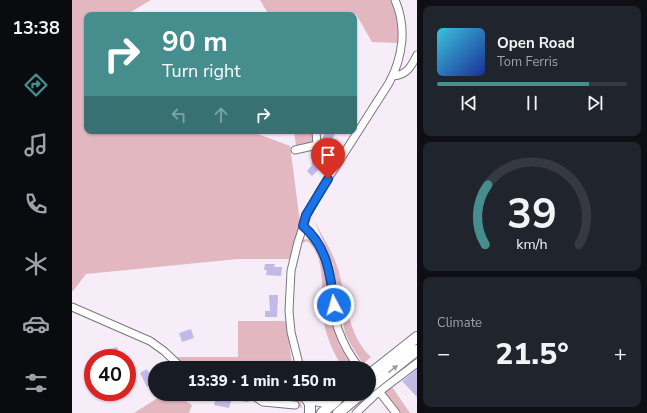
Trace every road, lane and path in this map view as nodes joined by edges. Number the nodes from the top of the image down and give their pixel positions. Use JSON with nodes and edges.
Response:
{"nodes":[{"id":1,"x":395,"y":0,"type":"edge"},
{"id":2,"x":417,"y":55,"type":"edge"},
{"id":3,"x":393,"y":76,"type":"junction"},
{"id":4,"x":357,"y":133,"type":"edge"},
{"id":5,"x":316,"y":134,"type":"edge"},
{"id":6,"x":356,"y":134,"type":"edge"},
{"id":7,"x":295,"y":150,"type":"dead end"},
{"id":8,"x":303,"y":226,"type":"junction"},
{"id":9,"x":72,"y":307,"type":"edge"},
{"id":10,"x":417,"y":337,"type":"edge"},
{"id":11,"x":417,"y":350,"type":"edge"},
{"id":12,"x":175,"y":361,"type":"edge"},
{"id":13,"x":298,"y":361,"type":"edge"},
{"id":14,"x":355,"y":361,"type":"edge"},
{"id":15,"x":417,"y":363,"type":"edge"},
{"id":16,"x":376,"y":369,"type":"edge"},
{"id":17,"x":376,"y":382,"type":"edge"},
{"id":18,"x":381,"y":394,"type":"dead end"},
{"id":19,"x":262,"y":401,"type":"edge"},
{"id":20,"x":308,"y":401,"type":"edge"},
{"id":21,"x":337,"y":401,"type":"edge"},
{"id":22,"x":353,"y":401,"type":"edge"},
{"id":23,"x":295,"y":405,"type":"dead end"},
{"id":24,"x":340,"y":412,"type":"edge"},
{"id":25,"x":310,"y":413,"type":"edge"},
{"id":26,"x":322,"y":413,"type":"edge"},
{"id":27,"x":356,"y":413,"type":"edge"},
{"id":28,"x":396,"y":413,"type":"edge"}],
"edges":[{"from":1,"to":3,"type":"street"},
{"from":2,"to":3,"type":"street"},
{"from":3,"to":4,"type":"street"},
{"from":5,"to":7,"type":"street"},
{"from":6,"to":8,"type":"street"},
{"from":8,"to":13,"type":"street"},
{"from":8,"to":14,"type":"street"},
{"from":9,"to":12,"type":"street"},
{"from":10,"to":16,"type":"highway"},
{"from":17,"to":11,"type":"highway","one_way":true},
{"from":15,"to":27,"type":"street"},
{"from":18,"to":28,"type":"street"},
{"from":19,"to":23,"type":"street"},
{"from":20,"to":25,"type":"highway"},
{"from":21,"to":26,"type":"highway"},
{"from":22,"to":24,"type":"highway"}]}
